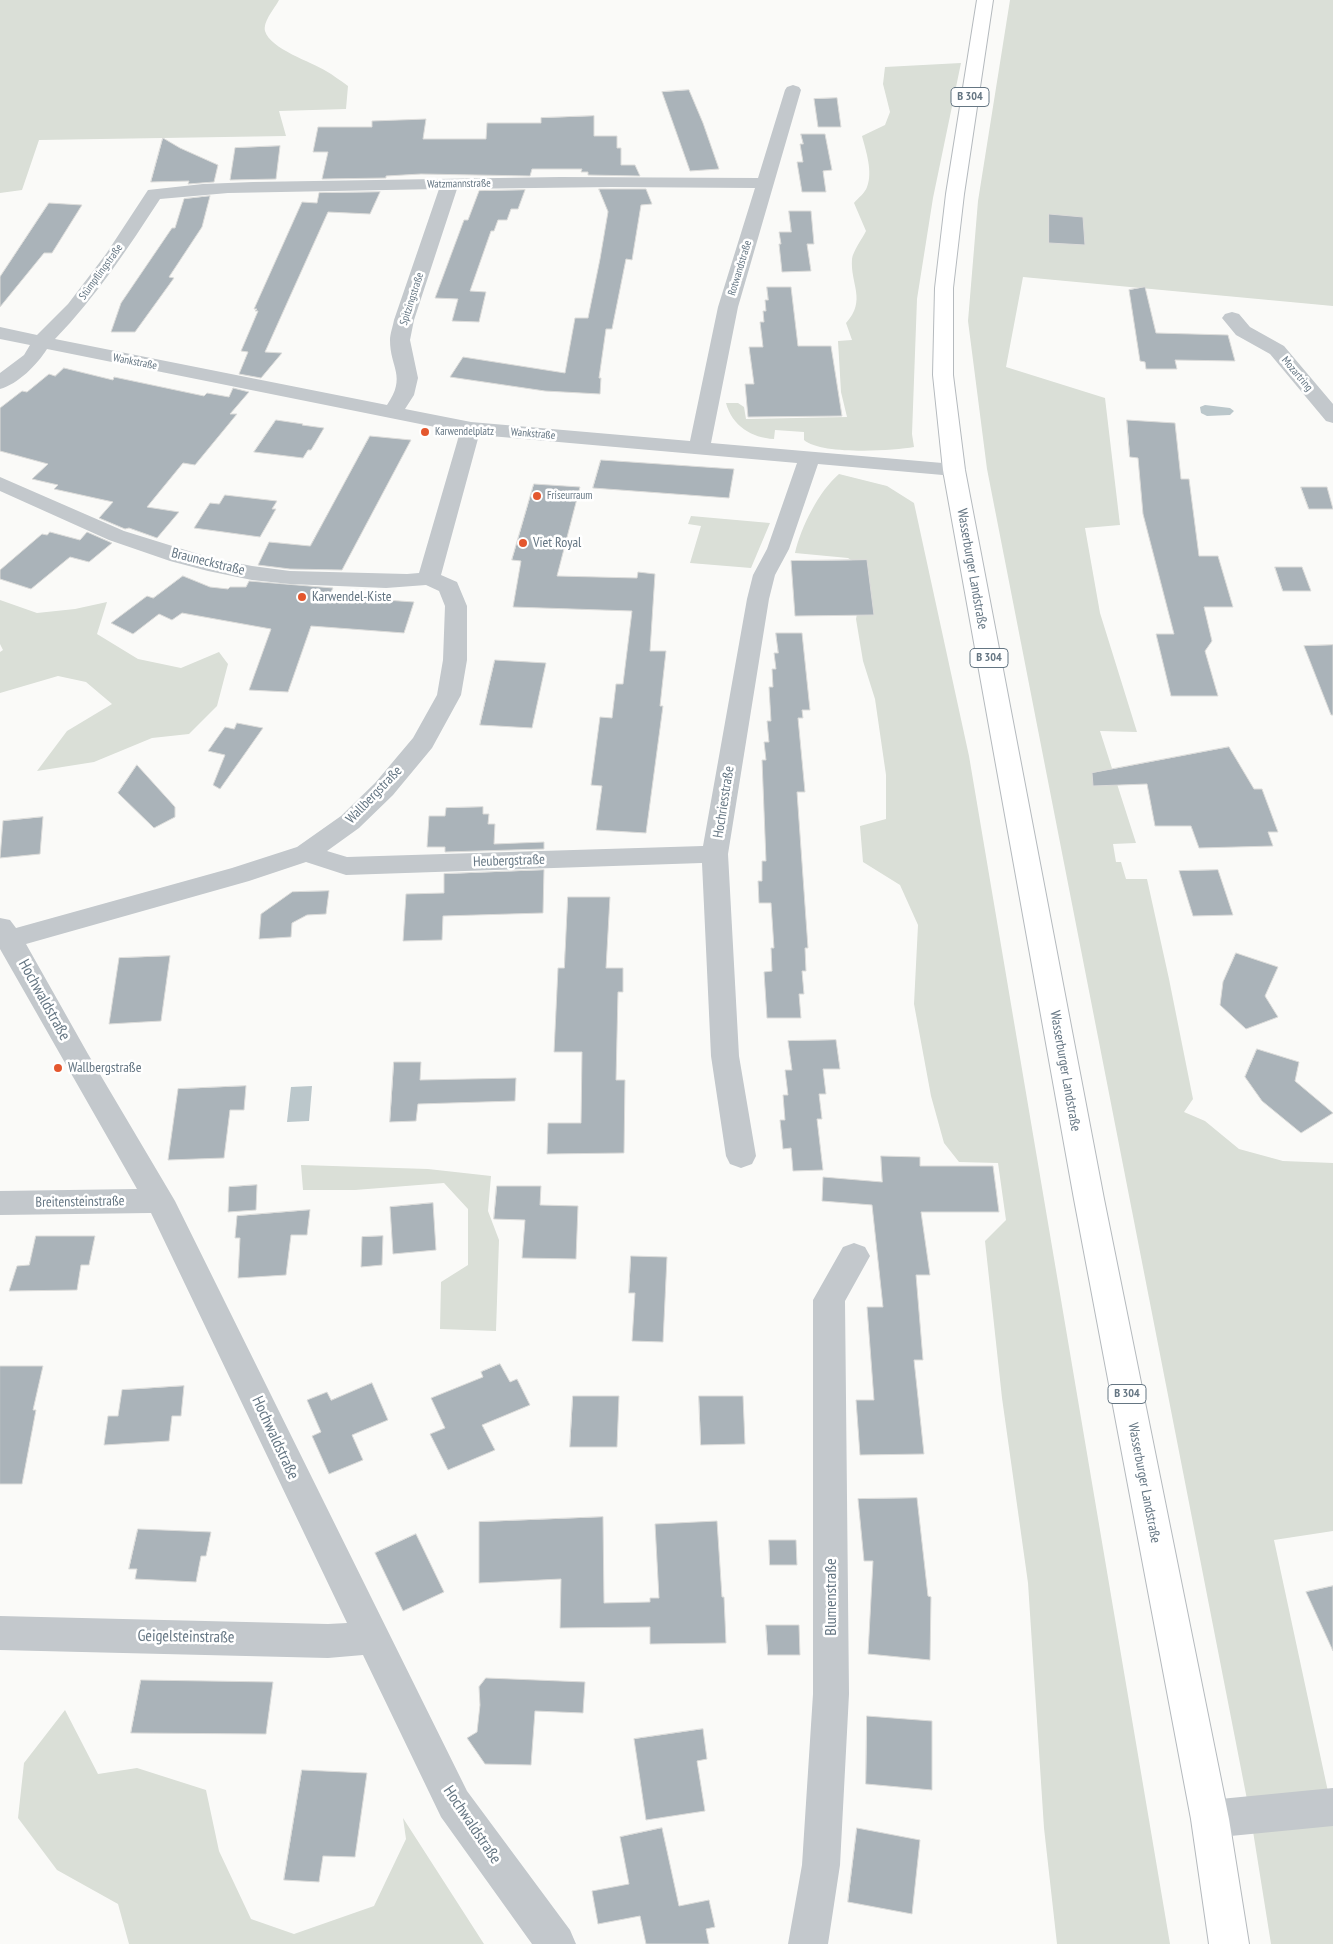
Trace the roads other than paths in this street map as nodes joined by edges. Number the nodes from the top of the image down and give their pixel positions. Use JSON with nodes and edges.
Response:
{"nodes":[{"id":1,"x":985,"y":0,"type":"edge"},
{"id":2,"x":792,"y":90,"type":"dead end"},
{"id":3,"x":450,"y":184,"type":"junction"},
{"id":4,"x":766,"y":184,"type":"junction"},
{"id":5,"x":154,"y":194,"type":"joint"},
{"id":6,"x":1232,"y":318,"type":"dead end"},
{"id":7,"x":0,"y":333,"type":"edge"},
{"id":8,"x":41,"y":343,"type":"junction"},
{"id":9,"x":0,"y":383,"type":"edge"},
{"id":10,"x":392,"y":412,"type":"junction"},
{"id":11,"x":1333,"y":417,"type":"edge"},
{"id":12,"x":471,"y":428,"type":"junction"},
{"id":13,"x":699,"y":448,"type":"junction"},
{"id":14,"x":810,"y":457,"type":"junction"},
{"id":15,"x":954,"y":470,"type":"junction"},
{"id":16,"x":0,"y":483,"type":"edge"},
{"id":17,"x":429,"y":578,"type":"junction"},
{"id":18,"x":306,"y":853,"type":"junction"},
{"id":19,"x":715,"y":854,"type":"junction"},
{"id":20,"x":3,"y":935,"type":"edge"},
{"id":21,"x":741,"y":1156,"type":"dead end"},
{"id":22,"x":160,"y":1201,"type":"junction"},
{"id":23,"x":0,"y":1202,"type":"edge"},
{"id":24,"x":854,"y":1256,"type":"dead end"},
{"id":25,"x":0,"y":1633,"type":"edge"},
{"id":26,"x":372,"y":1638,"type":"junction"},
{"id":27,"x":1333,"y":1807,"type":"edge"},
{"id":28,"x":1210,"y":1819,"type":"junction"},
{"id":29,"x":556,"y":1944,"type":"edge"},
{"id":30,"x":808,"y":1944,"type":"edge"},
{"id":31,"x":1229,"y":1944,"type":"edge"}],
"edges":[{"from":1,"to":15,"type":"main road","name":"Wasserburger Landstraße","number":"B 304"},
{"from":2,"to":4,"type":"street","name":"Rotwandstraße"},
{"from":3,"to":4,"type":"street","name":"Watzmannstraße"},
{"from":3,"to":5,"type":"street","name":"Watzmannstraße"},
{"from":3,"to":10,"type":"street","name":"Spitzingstraße"},
{"from":4,"to":13,"type":"street","name":"Rotwandstraße"},
{"from":5,"to":8,"type":"street","name":"Stümpflingstraße"},
{"from":6,"to":11,"type":"street","name":"Mozartring"},
{"from":7,"to":8,"type":"street","name":"Wankstraße"},
{"from":8,"to":9,"type":"street","name":"Stümpflingstraße"},
{"from":8,"to":10,"type":"street","name":"Wankstraße"},
{"from":10,"to":12,"type":"street","name":"Wankstraße"},
{"from":12,"to":13,"type":"street","name":"Wankstraße"},
{"from":12,"to":17,"type":"street"},
{"from":13,"to":14,"type":"street","name":"Wankstraße"},
{"from":14,"to":15,"type":"street","name":"Wankstraße"},
{"from":14,"to":19,"type":"street","name":"Hochriesstraße"},
{"from":15,"to":28,"type":"main road","name":"Wasserburger Landstraße","number":"B 304"},
{"from":16,"to":17,"type":"street","name":"Brauneckstraße"},
{"from":17,"to":18,"type":"street","name":"Wallbergstraße"},
{"from":18,"to":19,"type":"street","name":"Heubergstraße"},
{"from":18,"to":20,"type":"street","name":"Wallbergstraße"},
{"from":19,"to":21,"type":"street","name":"Hochriesstraße"},
{"from":20,"to":22,"type":"street","name":"Hochwaldstraße"},
{"from":22,"to":23,"type":"street","name":"Breitensteinstraße"},
{"from":22,"to":26,"type":"street","name":"Hochwaldstraße"},
{"from":24,"to":30,"type":"street","name":"Blumenstraße"},
{"from":25,"to":26,"type":"street","name":"Geigelsteinstraße"},
{"from":26,"to":29,"type":"street","name":"Hochwaldstraße"},
{"from":27,"to":28,"type":"street"},
{"from":28,"to":31,"type":"main road","name":"Wasserburger Landstraße","number":"B 304"}]}
